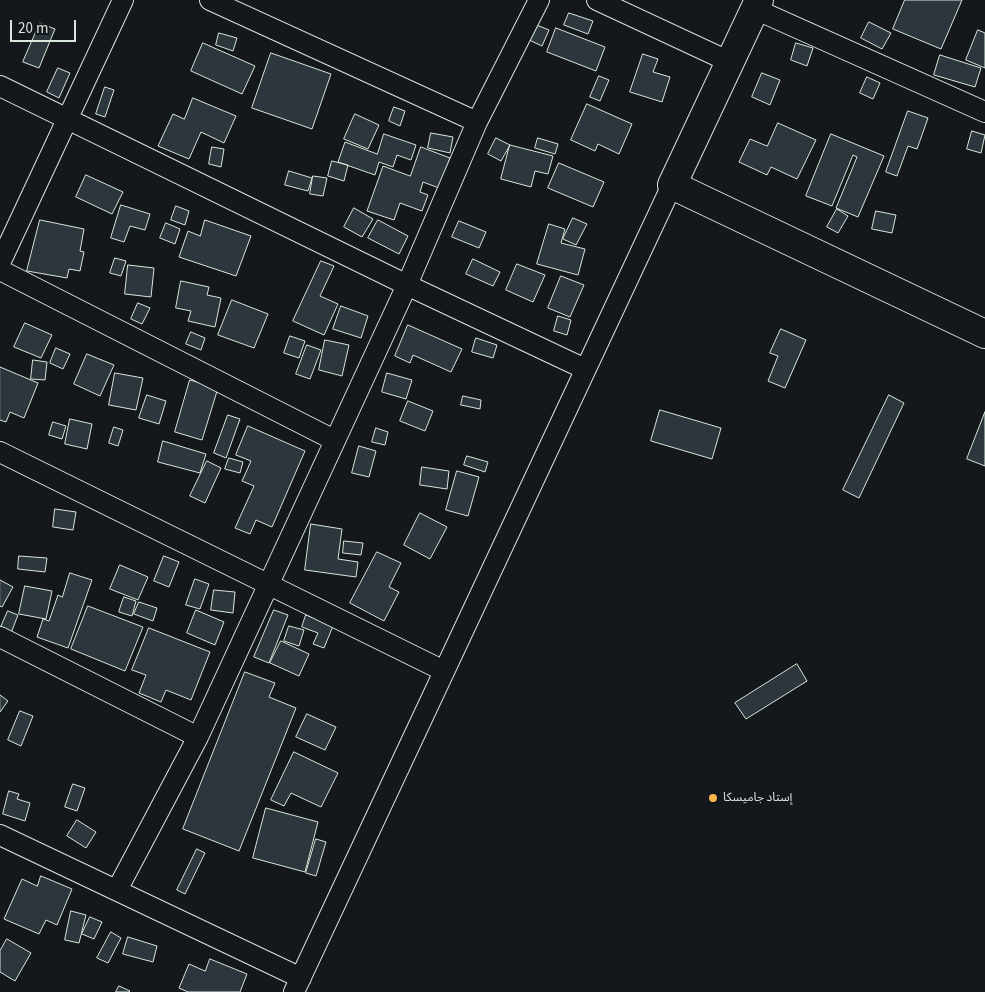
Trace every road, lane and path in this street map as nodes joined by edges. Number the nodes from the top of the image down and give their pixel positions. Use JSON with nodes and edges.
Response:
{"nodes":[{"id":1,"x":123,"y":0,"type":"edge"},
{"id":2,"x":210,"y":0,"type":"edge"},
{"id":3,"x":539,"y":0,"type":"edge"},
{"id":4,"x":597,"y":0,"type":"edge"},
{"id":5,"x":757,"y":5,"type":"edge"},
{"id":6,"x":730,"y":62,"type":"junction"},
{"id":7,"x":0,"y":86,"type":"edge"},
{"id":8,"x":985,"y":112,"type":"edge"},
{"id":9,"x":68,"y":118,"type":"junction"},
{"id":10,"x":477,"y":122,"type":"junction"},
{"id":11,"x":672,"y":185,"type":"junction"},
{"id":12,"x":0,"y":263,"type":"edge"},
{"id":13,"x":0,"y":270,"type":"edge"},
{"id":14,"x":407,"y":285,"type":"junction"},
{"id":15,"x":985,"y":334,"type":"edge"},
{"id":16,"x":585,"y":369,"type":"junction"},
{"id":17,"x":334,"y":440,"type":"junction"},
{"id":18,"x":0,"y":452,"type":"edge"},
{"id":19,"x":270,"y":584,"type":"junction"},
{"id":20,"x":0,"y":637,"type":"edge"},
{"id":21,"x":444,"y":671,"type":"junction"},
{"id":22,"x":198,"y":737,"type":"junction"},
{"id":23,"x":0,"y":835,"type":"edge"},
{"id":24,"x":117,"y":890,"type":"junction"},
{"id":25,"x":298,"y":985,"type":"edge"}],
"edges":[{"from":1,"to":9,"type":"street"},
{"from":2,"to":10,"type":"street"},
{"from":3,"to":10,"type":"street"},
{"from":4,"to":6,"type":"street"},
{"from":5,"to":6,"type":"street"},
{"from":5,"to":8,"type":"street"},
{"from":6,"to":11,"type":"street"},
{"from":7,"to":9,"type":"street"},
{"from":9,"to":12,"type":"street"},
{"from":9,"to":14,"type":"street"},
{"from":10,"to":14,"type":"street"},
{"from":11,"to":15,"type":"street"},
{"from":11,"to":16,"type":"street"},
{"from":13,"to":17,"type":"street"},
{"from":14,"to":16,"type":"street"},
{"from":14,"to":17,"type":"street"},
{"from":16,"to":21,"type":"street"},
{"from":17,"to":19,"type":"street"},
{"from":18,"to":19,"type":"street"},
{"from":19,"to":21,"type":"street"},
{"from":19,"to":22,"type":"street"},
{"from":20,"to":22,"type":"street"},
{"from":21,"to":25,"type":"street"},
{"from":22,"to":24,"type":"street"},
{"from":23,"to":24,"type":"street"},
{"from":24,"to":25,"type":"street"}]}
